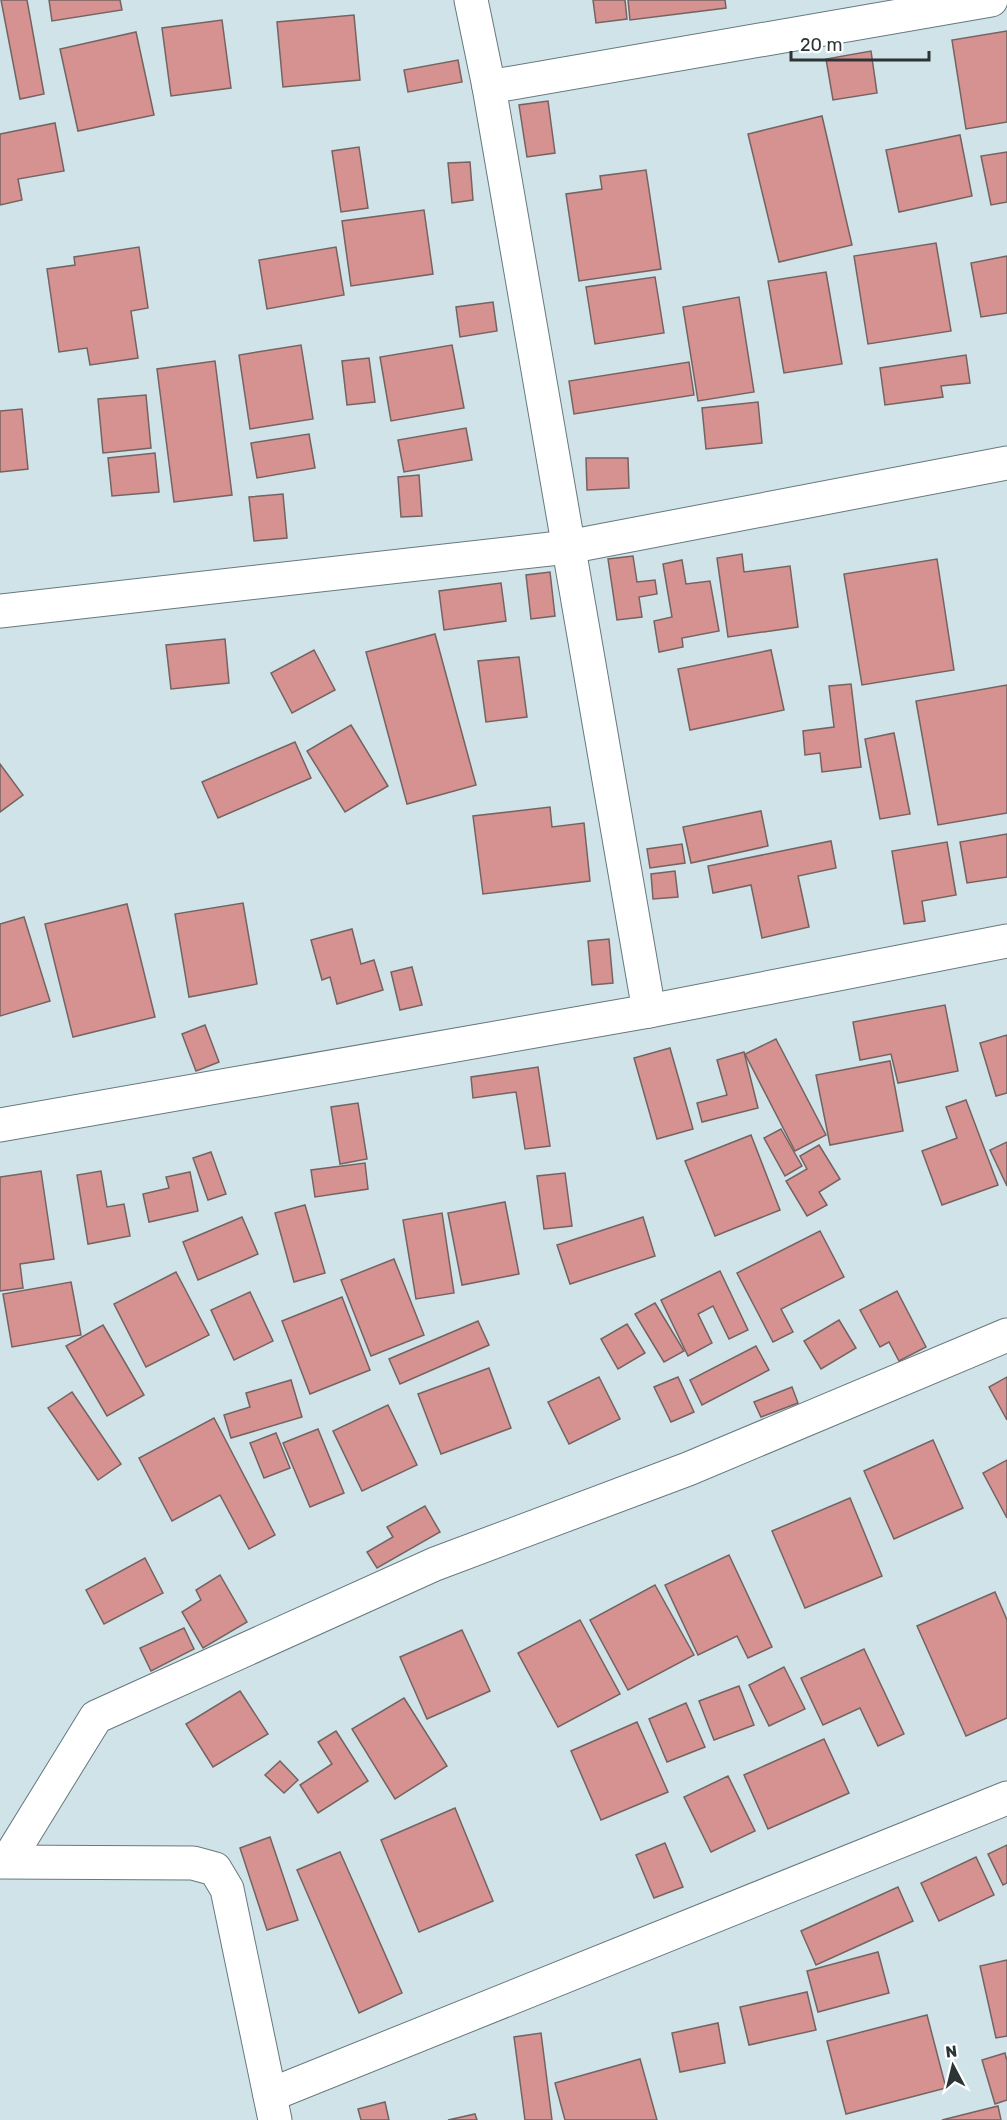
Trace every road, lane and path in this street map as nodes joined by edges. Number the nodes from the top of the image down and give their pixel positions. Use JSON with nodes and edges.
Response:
{"nodes":[{"id":1,"x":471,"y":0,"type":"edge"},
{"id":2,"x":991,"y":0,"type":"edge"},
{"id":3,"x":489,"y":87,"type":"junction"},
{"id":4,"x":1007,"y":463,"type":"edge"},
{"id":5,"x":568,"y":548,"type":"junction"},
{"id":6,"x":0,"y":611,"type":"edge"},
{"id":7,"x":1007,"y":941,"type":"edge"},
{"id":8,"x":649,"y":1011,"type":"junction"},
{"id":9,"x":0,"y":1125,"type":"edge"},
{"id":10,"x":1007,"y":1335,"type":"edge"},
{"id":11,"x":1007,"y":1798,"type":"edge"},
{"id":12,"x":4,"y":1861,"type":"edge"},
{"id":13,"x":273,"y":2108,"type":"edge"}],
"edges":[{"from":1,"to":3,"type":"street"},
{"from":2,"to":3,"type":"street"},
{"from":3,"to":5,"type":"street"},
{"from":4,"to":5,"type":"street"},
{"from":5,"to":6,"type":"street"},
{"from":5,"to":8,"type":"street"},
{"from":7,"to":8,"type":"street"},
{"from":8,"to":9,"type":"street"},
{"from":10,"to":12,"type":"street"},
{"from":11,"to":13,"type":"street"},
{"from":12,"to":13,"type":"street"}]}
